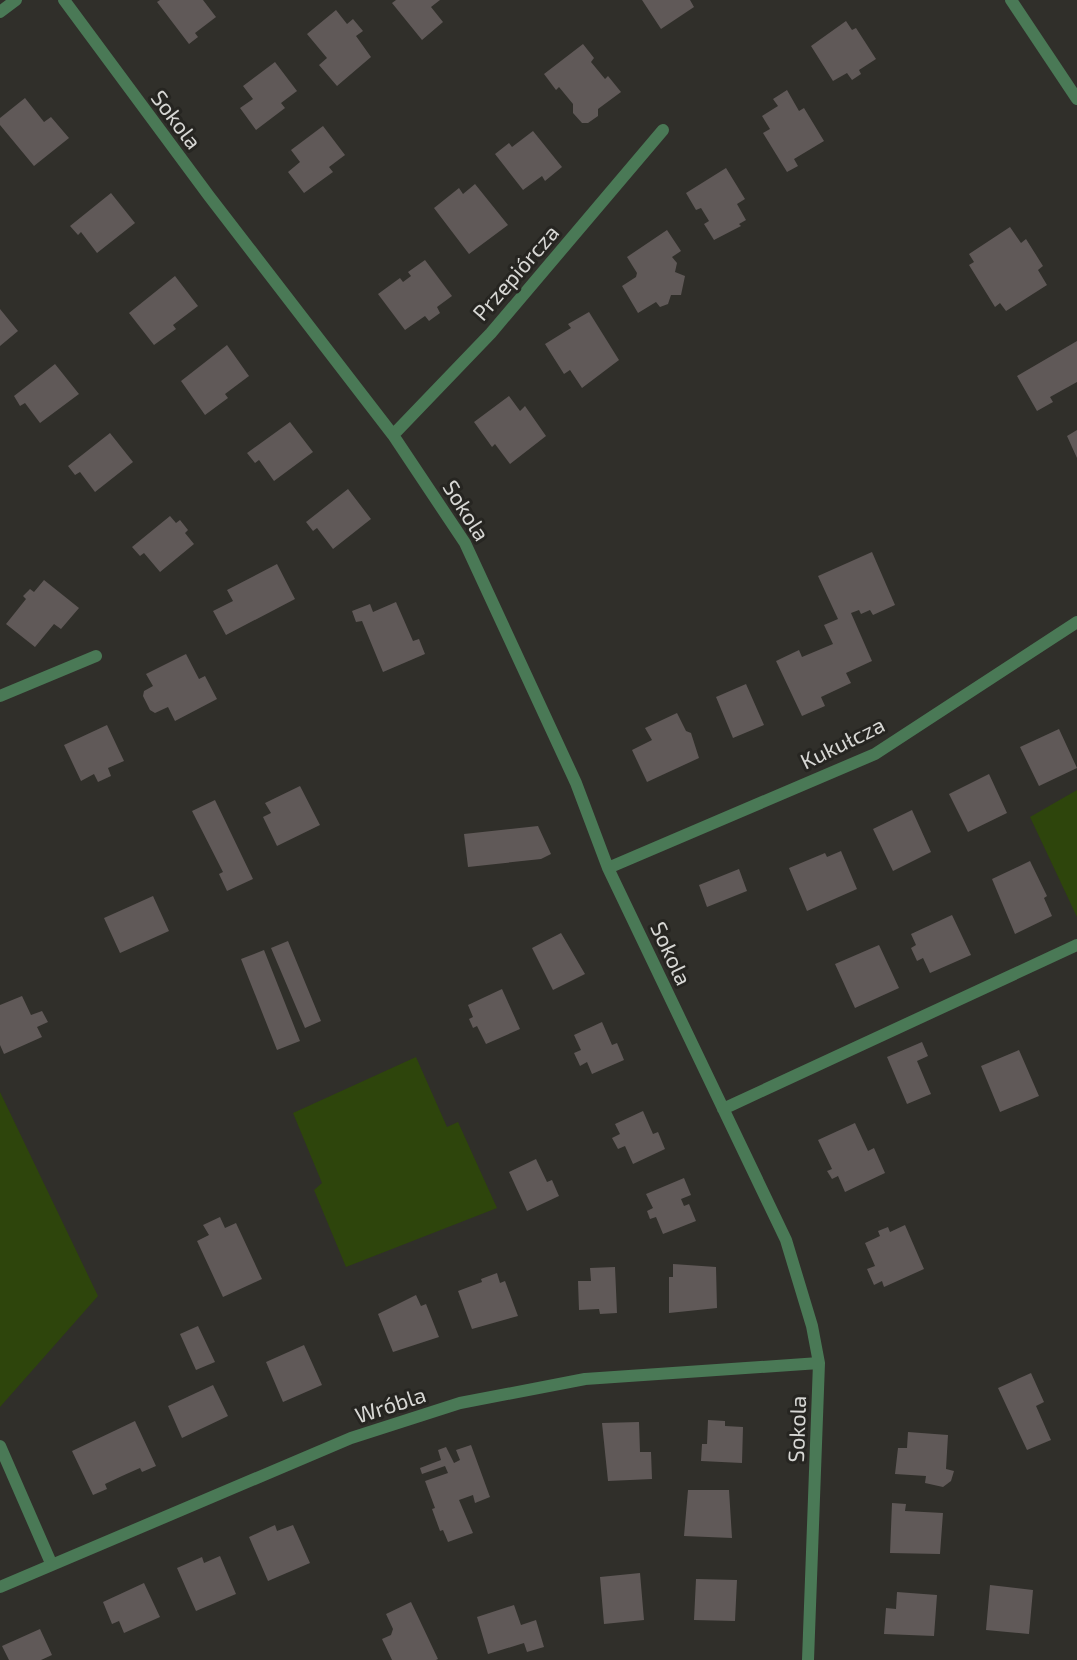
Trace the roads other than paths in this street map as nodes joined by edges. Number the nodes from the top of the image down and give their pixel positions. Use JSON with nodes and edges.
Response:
{"nodes":[{"id":1,"x":16,"y":0,"type":"edge"},
{"id":2,"x":64,"y":0,"type":"edge"},
{"id":3,"x":1011,"y":0,"type":"edge"},
{"id":4,"x":0,"y":12,"type":"edge"},
{"id":5,"x":1077,"y":99,"type":"edge"},
{"id":6,"x":663,"y":130,"type":"dead end"},
{"id":7,"x":393,"y":435,"type":"junction"},
{"id":8,"x":1077,"y":622,"type":"edge"},
{"id":9,"x":96,"y":656,"type":"dead end"},
{"id":10,"x":0,"y":696,"type":"edge"},
{"id":11,"x":608,"y":868,"type":"junction"},
{"id":12,"x":1077,"y":945,"type":"edge"},
{"id":13,"x":723,"y":1109,"type":"junction"},
{"id":14,"x":819,"y":1363,"type":"junction"},
{"id":15,"x":0,"y":1446,"type":"edge"},
{"id":16,"x":51,"y":1563,"type":"junction"},
{"id":17,"x":0,"y":1587,"type":"edge"},
{"id":18,"x":808,"y":1660,"type":"edge"}],
"edges":[{"from":1,"to":4,"type":"street"},
{"from":2,"to":7,"type":"street","name":"Sokola"},
{"from":3,"to":5,"type":"street"},
{"from":6,"to":7,"type":"street","name":"Przepiórcza"},
{"from":7,"to":11,"type":"street","name":"Sokola"},
{"from":8,"to":11,"type":"street","name":"Kukułcza"},
{"from":9,"to":10,"type":"street"},
{"from":11,"to":13,"type":"street","name":"Sokola"},
{"from":12,"to":13,"type":"street"},
{"from":13,"to":14,"type":"street","name":"Sokola"},
{"from":14,"to":16,"type":"street","name":"Wróbla"},
{"from":14,"to":18,"type":"street","name":"Sokola"},
{"from":15,"to":16,"type":"street"},
{"from":16,"to":17,"type":"street","name":"Wróbla"}]}
